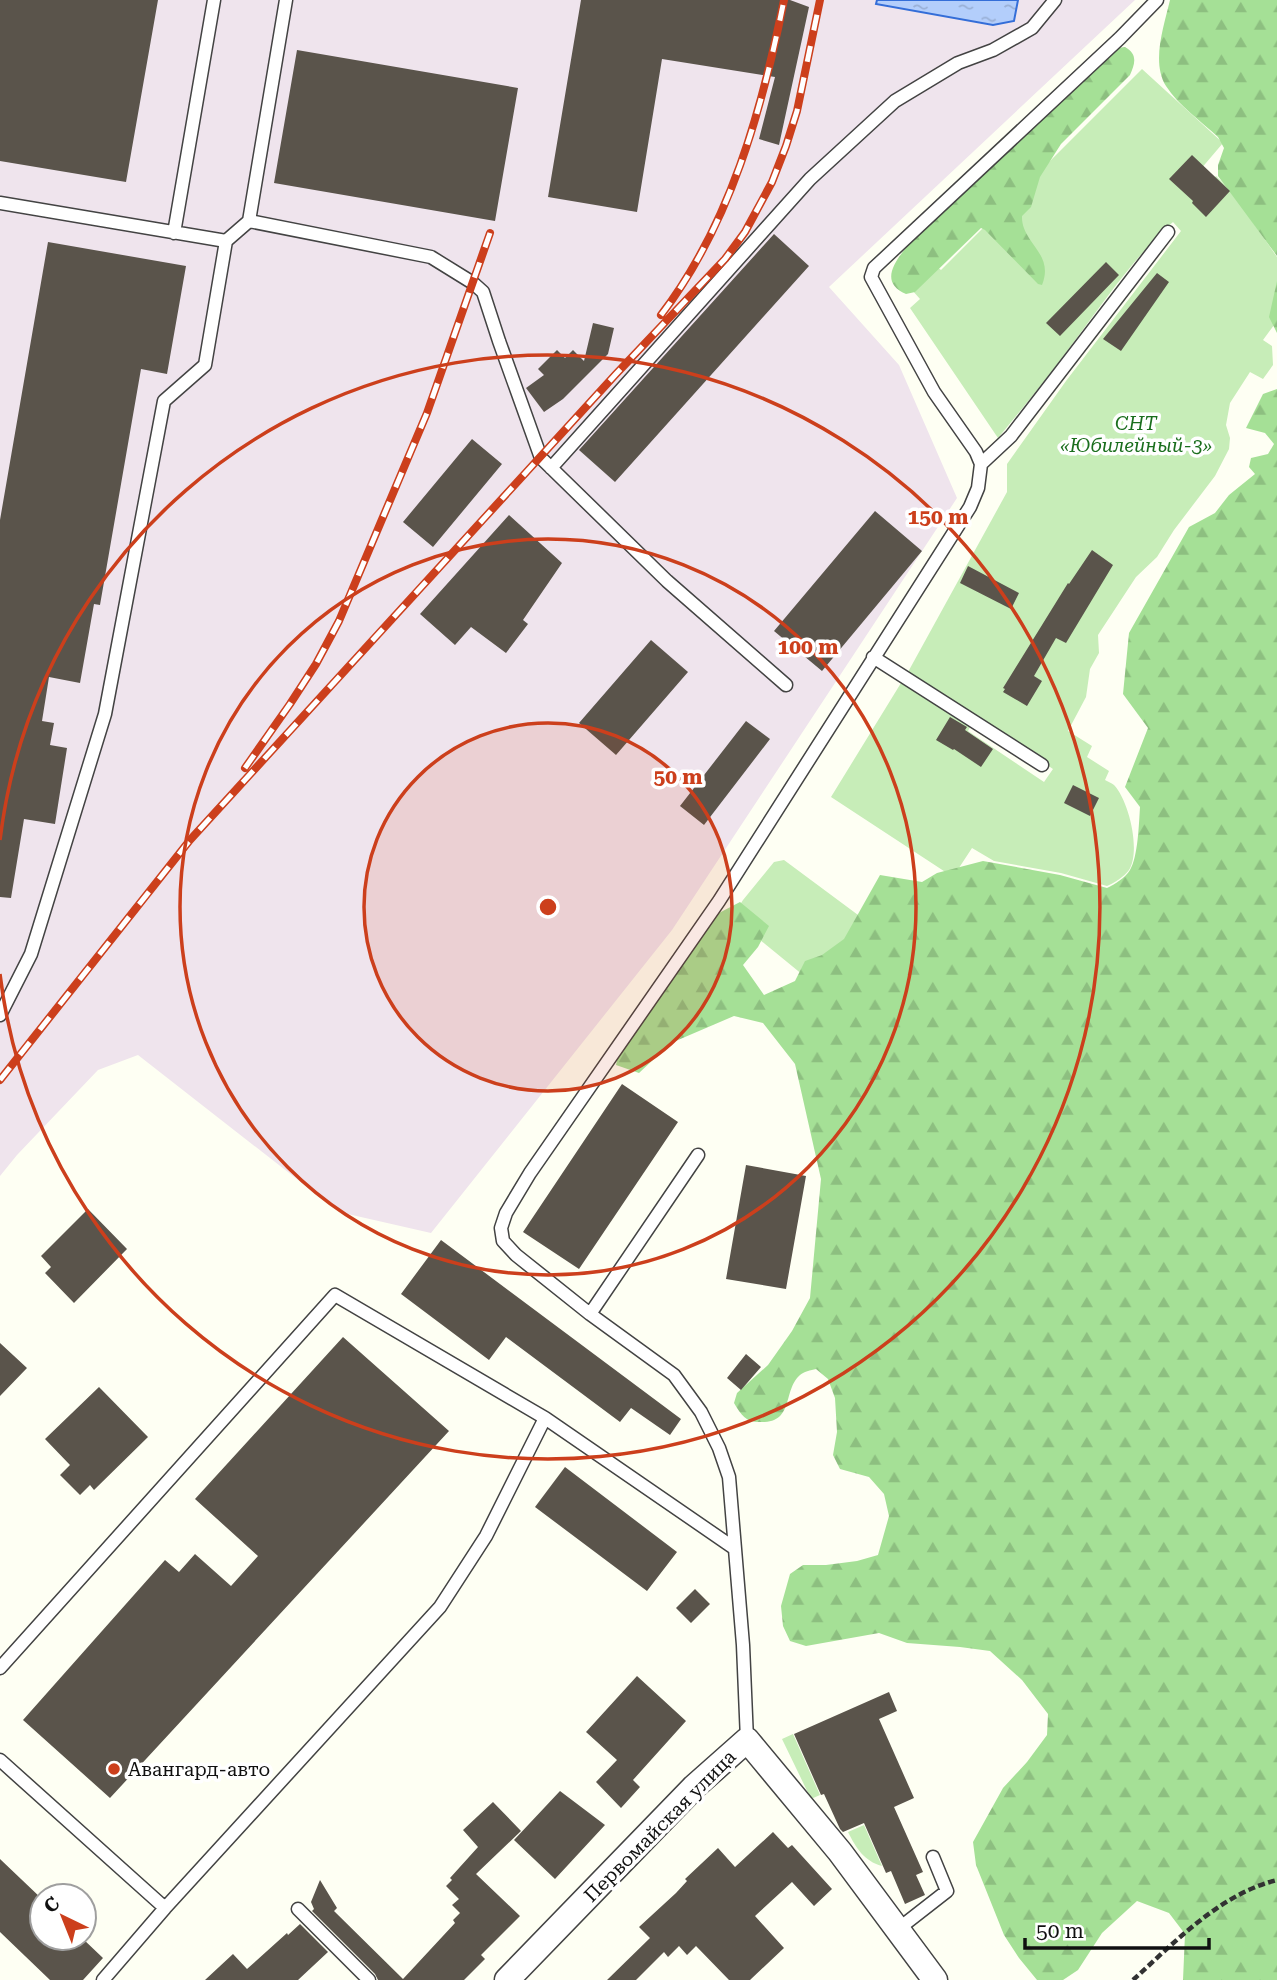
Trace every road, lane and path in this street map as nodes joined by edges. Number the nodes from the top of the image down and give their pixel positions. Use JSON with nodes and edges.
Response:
{"nodes":[{"id":1,"x":214,"y":0,"type":"edge"},
{"id":2,"x":286,"y":0,"type":"edge"},
{"id":3,"x":1055,"y":0,"type":"edge"},
{"id":4,"x":1157,"y":0,"type":"edge"},
{"id":5,"x":0,"y":204,"type":"edge"},
{"id":6,"x":249,"y":221,"type":"junction"},
{"id":7,"x":1168,"y":232,"type":"dead end"},
{"id":8,"x":174,"y":233,"type":"junction"},
{"id":9,"x":226,"y":241,"type":"junction"},
{"id":10,"x":981,"y":464,"type":"junction"},
{"id":11,"x":551,"y":468,"type":"junction"},
{"id":12,"x":873,"y":657,"type":"junction"},
{"id":13,"x":786,"y":685,"type":"dead end"},
{"id":14,"x":1042,"y":765,"type":"dead end"},
{"id":15,"x":0,"y":1014,"type":"edge"},
{"id":16,"x":698,"y":1155,"type":"dead end"},
{"id":17,"x":590,"y":1314,"type":"junction"},
{"id":18,"x":545,"y":1418,"type":"junction"},
{"id":19,"x":734,"y":1548,"type":"junction"},
{"id":20,"x":0,"y":1668,"type":"edge"},
{"id":21,"x":747,"y":1740,"type":"junction"},
{"id":22,"x":0,"y":1760,"type":"edge"},
{"id":23,"x":933,"y":1857,"type":"dead end"},
{"id":24,"x":1277,"y":1880,"type":"edge"},
{"id":25,"x":165,"y":1908,"type":"junction"},
{"id":26,"x":298,"y":1909,"type":"dead end"},
{"id":27,"x":898,"y":1930,"type":"junction"},
{"id":28,"x":367,"y":1979,"type":"edge"},
{"id":29,"x":103,"y":1980,"type":"edge"},
{"id":30,"x":508,"y":1980,"type":"edge"},
{"id":31,"x":935,"y":1980,"type":"edge"},
{"id":32,"x":1133,"y":1980,"type":"edge"}],
"edges":[{"from":1,"to":8,"type":"lane"},
{"from":2,"to":6,"type":"lane"},
{"from":3,"to":11,"type":"lane"},
{"from":4,"to":10,"type":"lane"},
{"from":5,"to":8,"type":"lane"},
{"from":6,"to":9,"type":"lane"},
{"from":6,"to":11,"type":"lane"},
{"from":7,"to":10,"type":"lane"},
{"from":8,"to":9,"type":"lane"},
{"from":9,"to":15,"type":"lane"},
{"from":10,"to":12,"type":"lane"},
{"from":11,"to":13,"type":"lane"},
{"from":12,"to":14,"type":"lane"},
{"from":12,"to":17,"type":"lane"},
{"from":16,"to":17,"type":"lane"},
{"from":17,"to":19,"type":"lane"},
{"from":18,"to":19,"type":"lane"},
{"from":18,"to":20,"type":"lane"},
{"from":18,"to":25,"type":"lane"},
{"from":19,"to":21,"type":"lane"},
{"from":21,"to":27,"type":"street","name":"Первомайская улица"},
{"from":21,"to":30,"type":"street","name":"Первомайская улица"},
{"from":22,"to":25,"type":"lane"},
{"from":23,"to":27,"type":"lane"},
{"from":24,"to":32,"type":"path"},
{"from":25,"to":29,"type":"lane"},
{"from":26,"to":28,"type":"lane"},
{"from":27,"to":31,"type":"street","name":"Первомайская улица"}]}
